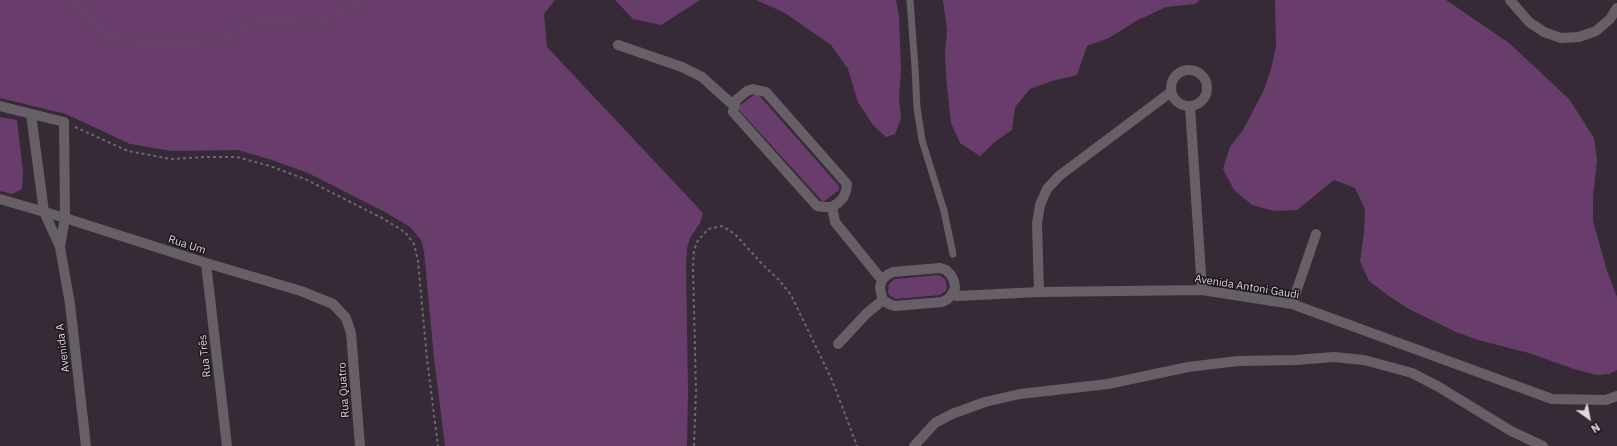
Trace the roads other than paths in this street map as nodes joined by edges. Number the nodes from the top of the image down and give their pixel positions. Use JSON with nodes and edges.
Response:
{"nodes":[{"id":1,"x":910,"y":0,"type":"edge"},
{"id":2,"x":1510,"y":0,"type":"edge"},
{"id":3,"x":1617,"y":8,"type":"edge"},
{"id":4,"x":618,"y":45,"type":"dead end"},
{"id":5,"x":1171,"y":92,"type":"junction"},
{"id":6,"x":0,"y":106,"type":"edge"},
{"id":7,"x":734,"y":106,"type":"junction"},
{"id":8,"x":1190,"y":106,"type":"junction"},
{"id":9,"x":31,"y":114,"type":"junction"},
{"id":10,"x":0,"y":199,"type":"edge"},
{"id":11,"x":832,"y":206,"type":"junction"},
{"id":12,"x":44,"y":212,"type":"junction"},
{"id":13,"x":65,"y":218,"type":"junction"},
{"id":14,"x":1316,"y":234,"type":"dead end"},
{"id":15,"x":60,"y":247,"type":"junction"},
{"id":16,"x":953,"y":254,"type":"dead end"},
{"id":17,"x":206,"y":263,"type":"junction"},
{"id":18,"x":882,"y":280,"type":"junction"},
{"id":19,"x":1202,"y":290,"type":"junction"},
{"id":20,"x":1039,"y":292,"type":"junction"},
{"id":21,"x":952,"y":294,"type":"junction"},
{"id":22,"x":883,"y":300,"type":"junction"},
{"id":23,"x":1292,"y":304,"type":"junction"},
{"id":24,"x":351,"y":333,"type":"joint"},
{"id":25,"x":838,"y":344,"type":"dead end"},
{"id":26,"x":1617,"y":396,"type":"edge"},
{"id":27,"x":86,"y":446,"type":"edge"},
{"id":28,"x":227,"y":446,"type":"edge"},
{"id":29,"x":360,"y":446,"type":"edge"},
{"id":30,"x":914,"y":446,"type":"edge"},
{"id":31,"x":1543,"y":446,"type":"edge"}],
"edges":[{"from":1,"to":16,"type":"lane"},
{"from":2,"to":3,"type":"street"},
{"from":4,"to":7,"type":"street"},
{"from":5,"to":8,"type":"street"},
{"from":5,"to":8,"type":"street"},
{"from":5,"to":20,"type":"street"},
{"from":6,"to":9,"type":"street"},
{"from":7,"to":11,"type":"street"},
{"from":7,"to":11,"type":"street"},
{"from":8,"to":19,"type":"street"},
{"from":9,"to":12,"type":"street","name":"Avenida A"},
{"from":9,"to":13,"type":"street","name":"Avenida A"},
{"from":10,"to":12,"type":"street","name":"Rua Um"},
{"from":11,"to":18,"type":"street"},
{"from":12,"to":13,"type":"street","name":"Rua Um"},
{"from":12,"to":15,"type":"street","name":"Avenida A"},
{"from":13,"to":15,"type":"street","name":"Avenida A"},
{"from":13,"to":17,"type":"street","name":"Rua Um"},
{"from":14,"to":23,"type":"street"},
{"from":15,"to":27,"type":"street","name":"Avenida A"},
{"from":17,"to":24,"type":"street","name":"Rua Um"},
{"from":17,"to":28,"type":"street","name":"Rua Três"},
{"from":18,"to":21,"type":"street"},
{"from":18,"to":22,"type":"street"},
{"from":19,"to":20,"type":"street","name":"Avenida Antoni Gaudi"},
{"from":19,"to":23,"type":"street","name":"Avenida Antoni Gaudi"},
{"from":20,"to":21,"type":"street","name":"Avenida Antoni Gaudi"},
{"from":21,"to":22,"type":"street"},
{"from":22,"to":25,"type":"street"},
{"from":23,"to":26,"type":"street","name":"Avenida Antoni Gaudi"},
{"from":24,"to":29,"type":"street","name":"Rua Quatro"},
{"from":30,"to":31,"type":"street"}]}
